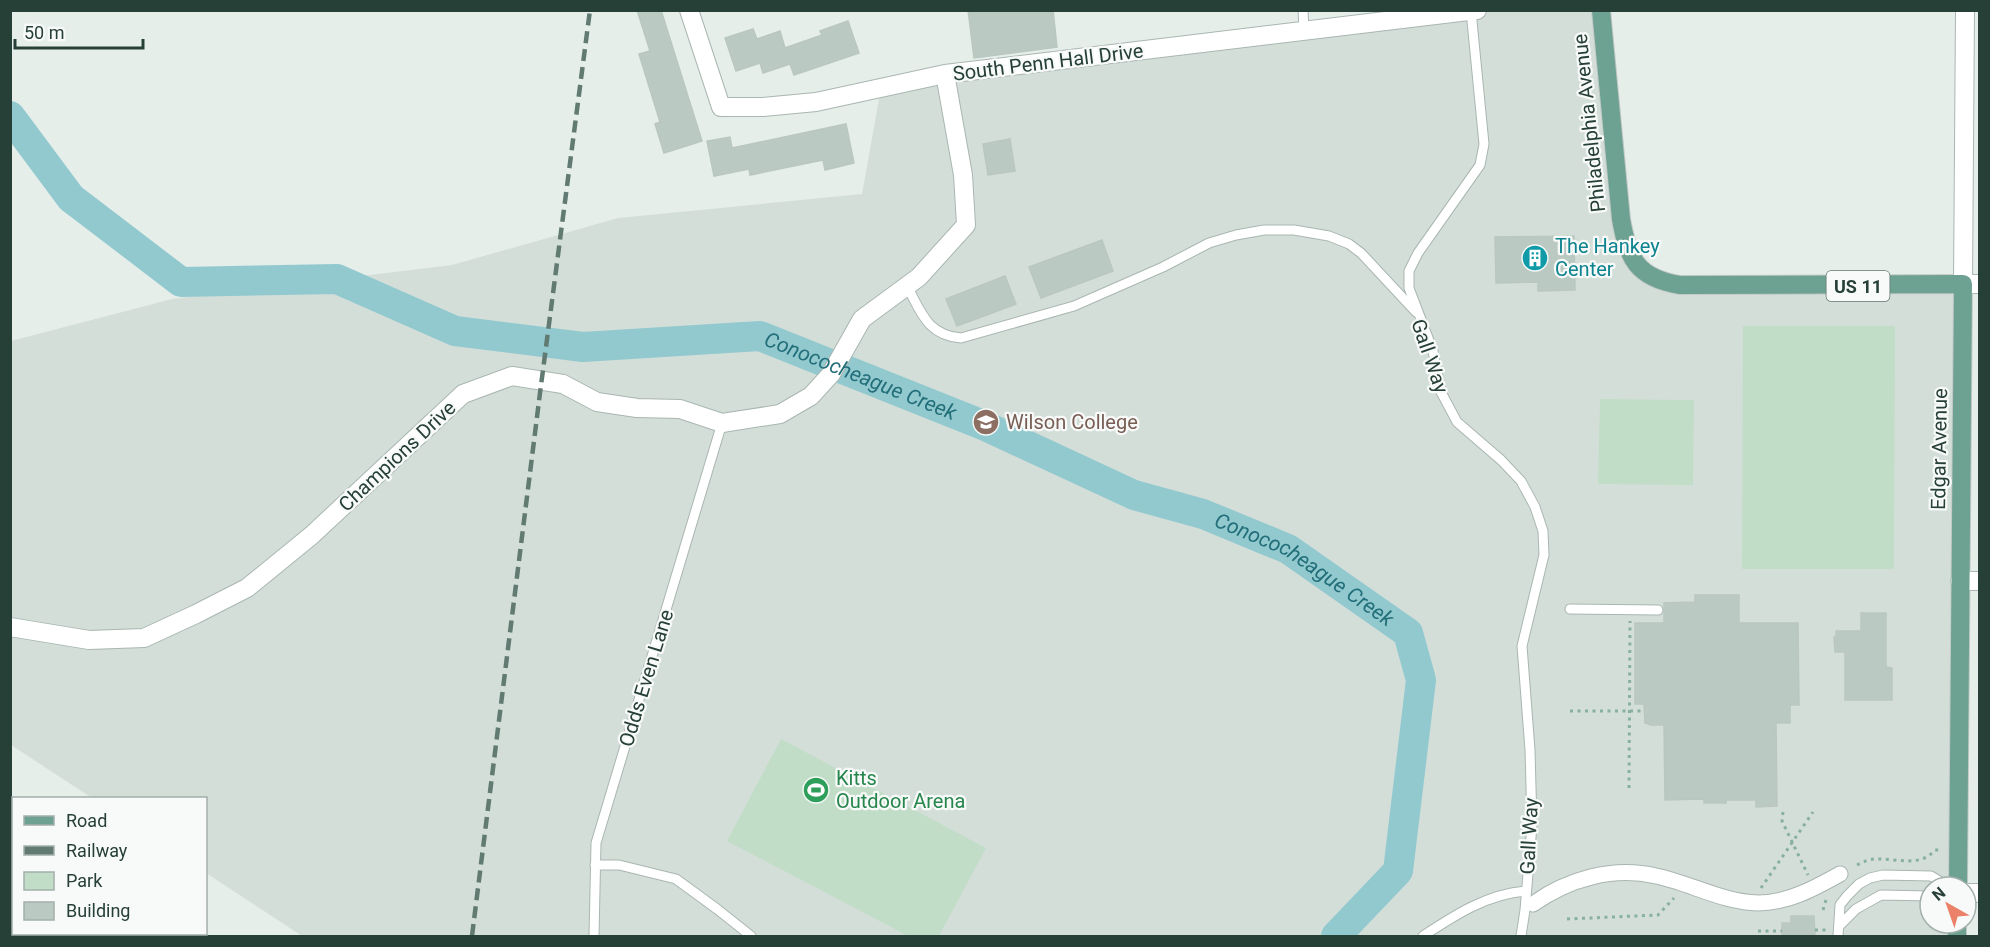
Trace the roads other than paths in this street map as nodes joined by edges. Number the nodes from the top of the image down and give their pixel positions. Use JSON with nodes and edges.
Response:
{"nodes":[{"id":1,"x":689,"y":10,"type":"edge"},
{"id":2,"x":1303,"y":10,"type":"edge"},
{"id":3,"x":1477,"y":10,"type":"edge"},
{"id":4,"x":1601,"y":10,"type":"edge"},
{"id":5,"x":1965,"y":10,"type":"edge"},
{"id":6,"x":1471,"y":11,"type":"edge"},
{"id":7,"x":1412,"y":14,"type":"edge"},
{"id":8,"x":1304,"y":31,"type":"junction"},
{"id":9,"x":945,"y":74,"type":"junction"},
{"id":10,"x":1971,"y":284,"type":"edge"},
{"id":11,"x":907,"y":286,"type":"junction"},
{"id":12,"x":1419,"y":316,"type":"junction"},
{"id":13,"x":722,"y":423,"type":"junction"},
{"id":14,"x":1960,"y":581,"type":"junction"},
{"id":15,"x":1980,"y":581,"type":"edge"},
{"id":16,"x":1570,"y":609,"type":"dead end"},
{"id":17,"x":1658,"y":610,"type":"dead end"},
{"id":18,"x":10,"y":627,"type":"edge"},
{"id":19,"x":595,"y":865,"type":"junction"},
{"id":20,"x":1840,"y":874,"type":"dead end"},
{"id":21,"x":1958,"y":875,"type":"edge"},
{"id":22,"x":1918,"y":876,"type":"edge"},
{"id":23,"x":1918,"y":896,"type":"edge"},
{"id":24,"x":1528,"y":902,"type":"junction"},
{"id":25,"x":1839,"y":926,"type":"junction"},
{"id":26,"x":594,"y":936,"type":"edge"},
{"id":27,"x":751,"y":936,"type":"edge"},
{"id":28,"x":1423,"y":936,"type":"edge"},
{"id":29,"x":1521,"y":936,"type":"edge"},
{"id":30,"x":1838,"y":936,"type":"edge"}],
"edges":[{"from":1,"to":9,"type":"street","name":"South Penn Hall Drive"},
{"from":2,"to":8,"type":"lane"},
{"from":3,"to":6,"type":"street","name":"South Penn Hall Drive"},
{"from":4,"to":10,"type":"main road","name":"Philadelphia Avenue","number":"US 11"},
{"from":5,"to":10,"type":"street","name":"Edgar Avenue"},
{"from":6,"to":7,"type":"street","name":"South Penn Hall Drive"},
{"from":6,"to":12,"type":"lane"},
{"from":7,"to":8,"type":"street","name":"South Penn Hall Drive"},
{"from":8,"to":9,"type":"street","name":"South Penn Hall Drive"},
{"from":9,"to":11,"type":"street"},
{"from":10,"to":14,"type":"main road","name":"Edgar Avenue"},
{"from":11,"to":12,"type":"lane","name":"Gall Way"},
{"from":11,"to":13,"type":"street","name":"Champions Drive"},
{"from":12,"to":24,"type":"lane","name":"Gall Way"},
{"from":13,"to":18,"type":"street","name":"Champions Drive"},
{"from":13,"to":19,"type":"lane","name":"Odds Even Lane"},
{"from":14,"to":15,"type":"street"},
{"from":14,"to":21,"type":"main road","name":"Edgar Avenue"},
{"from":16,"to":17,"type":"lane"},
{"from":19,"to":26,"type":"lane","name":"Odds Even Lane"},
{"from":19,"to":27,"type":"lane"},
{"from":20,"to":24,"type":"street"},
{"from":22,"to":25,"type":"lane"},
{"from":23,"to":25,"type":"lane"},
{"from":24,"to":28,"type":"lane"},
{"from":24,"to":29,"type":"lane","name":"Gall Way"},
{"from":25,"to":30,"type":"lane"}]}
